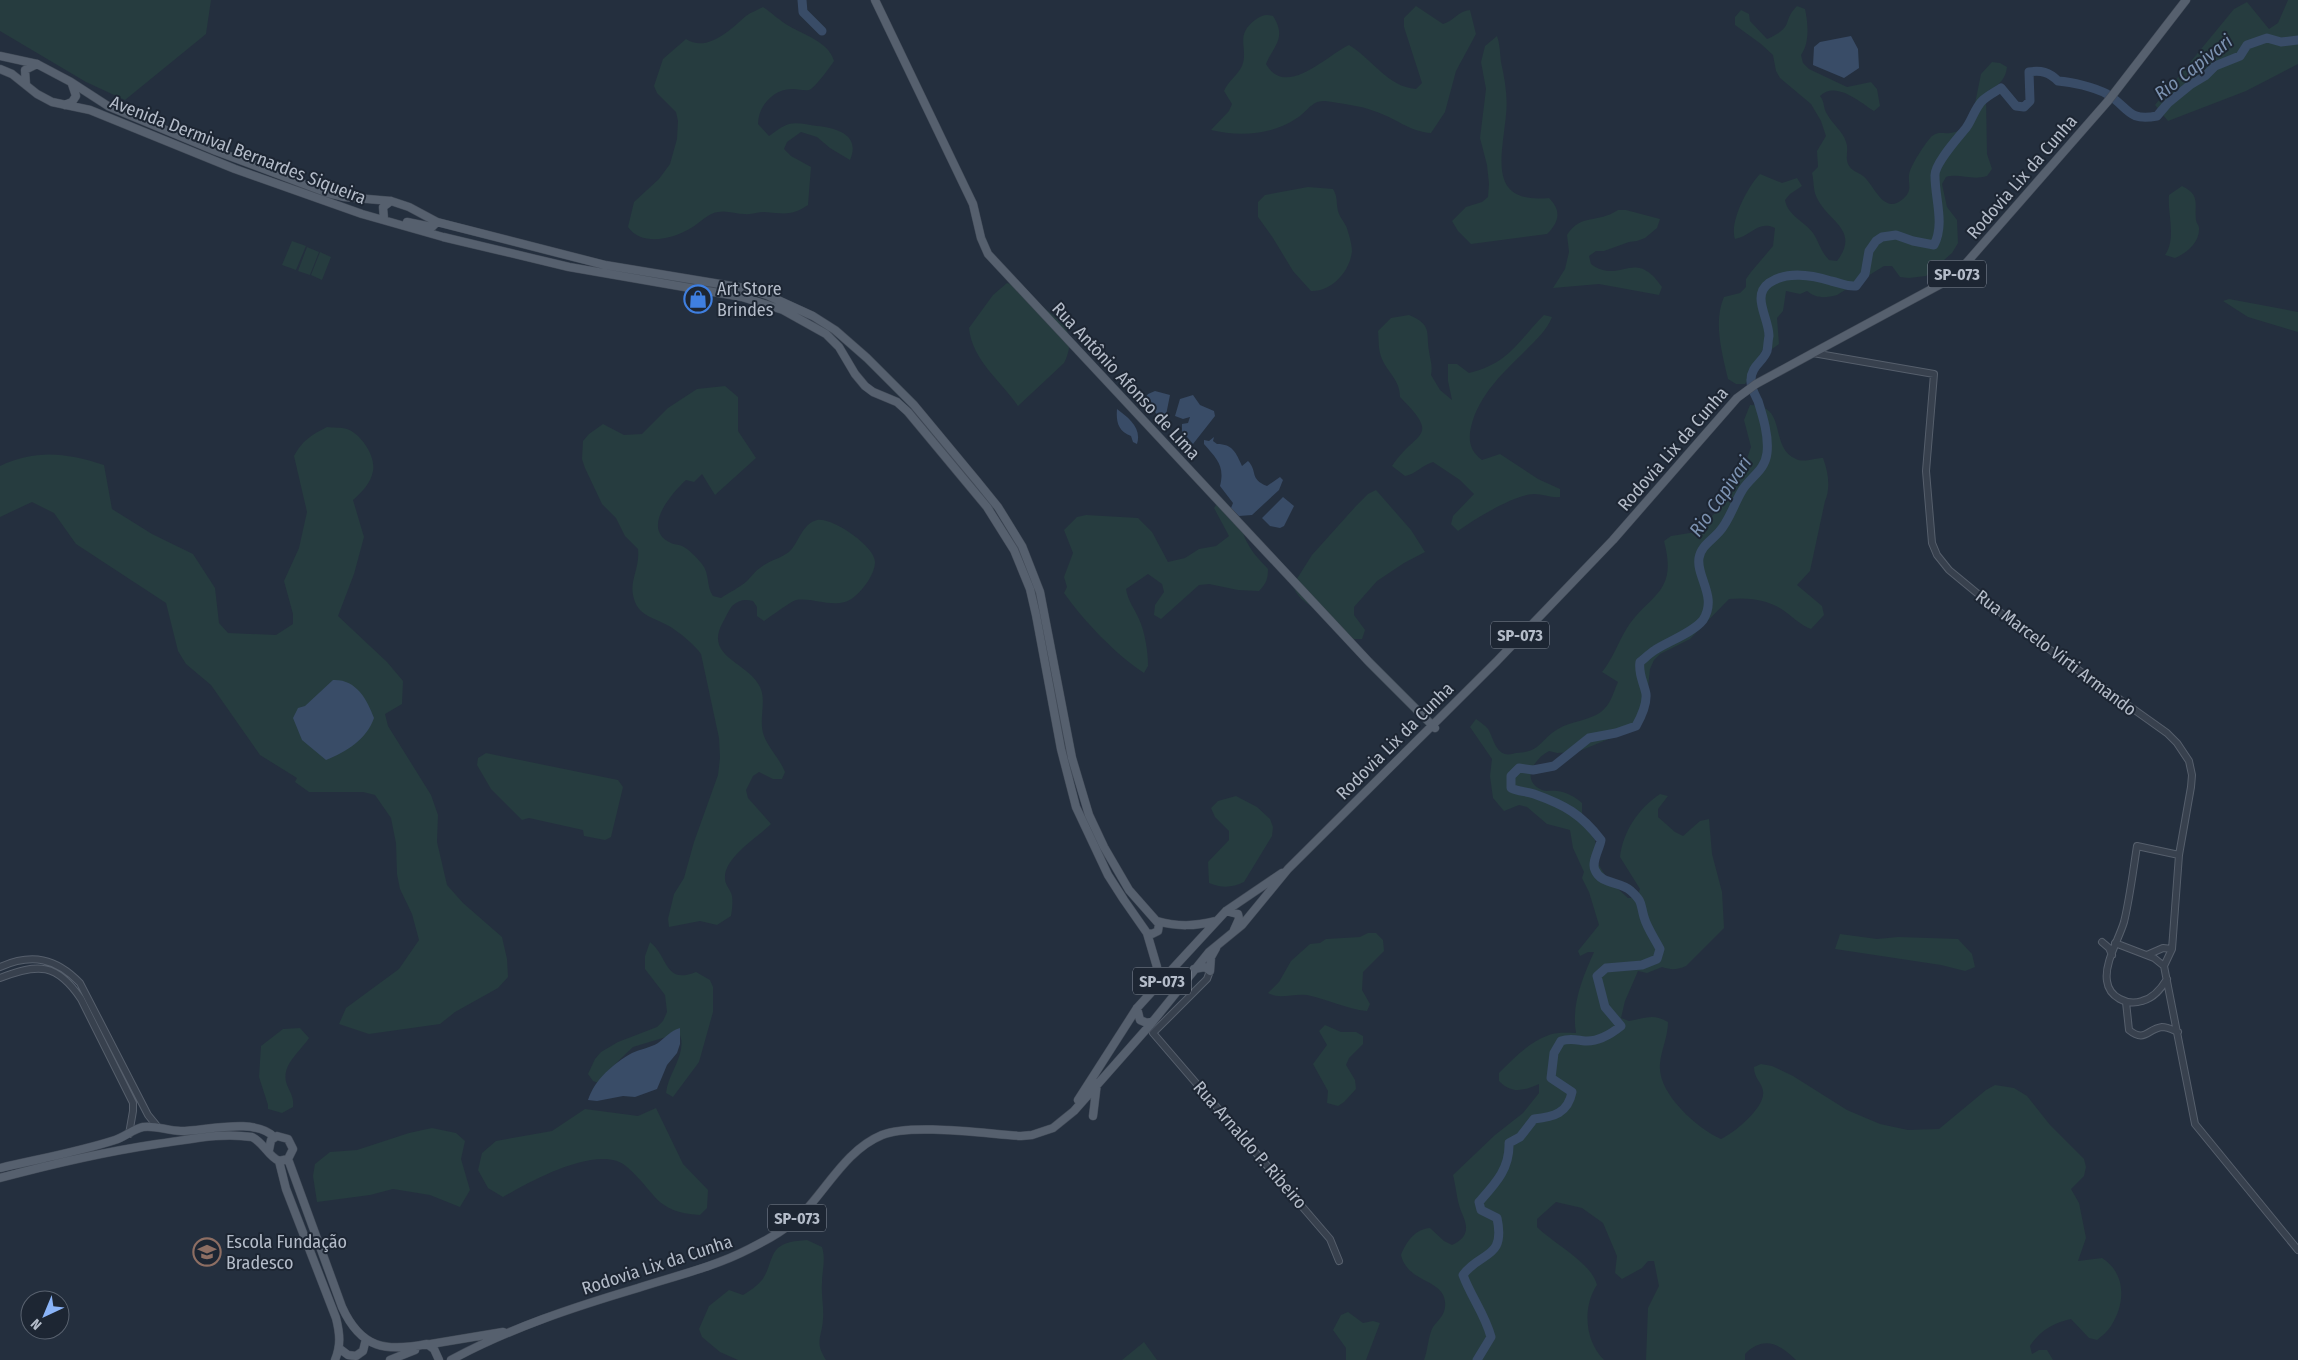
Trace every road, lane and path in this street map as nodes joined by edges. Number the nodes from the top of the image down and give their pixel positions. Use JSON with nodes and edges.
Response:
{"nodes":[{"id":1,"x":875,"y":0,"type":"edge"},
{"id":2,"x":2186,"y":0,"type":"edge"},
{"id":3,"x":0,"y":56,"type":"edge"},
{"id":4,"x":37,"y":64,"type":"junction"},
{"id":5,"x":0,"y":69,"type":"edge"},
{"id":6,"x":71,"y":82,"type":"junction"},
{"id":7,"x":26,"y":84,"type":"junction"},
{"id":8,"x":64,"y":105,"type":"junction"},
{"id":9,"x":391,"y":201,"type":"junction"},
{"id":10,"x":409,"y":207,"type":"junction"},
{"id":11,"x":384,"y":220,"type":"junction"},
{"id":12,"x":437,"y":222,"type":"junction"},
{"id":13,"x":403,"y":224,"type":"junction"},
{"id":14,"x":1813,"y":353,"type":"junction"},
{"id":15,"x":867,"y":358,"type":"junction"},
{"id":16,"x":851,"y":369,"type":"junction"},
{"id":17,"x":891,"y":380,"type":"junction"},
{"id":18,"x":878,"y":394,"type":"junction"},
{"id":19,"x":1444,"y":713,"type":"junction"},
{"id":20,"x":1422,"y":715,"type":"junction"},
{"id":21,"x":1434,"y":727,"type":"junction"},
{"id":22,"x":1422,"y":735,"type":"junction"},
{"id":23,"x":2179,"y":855,"type":"junction"},
{"id":24,"x":1288,"y":869,"type":"junction"},
{"id":25,"x":1226,"y":911,"type":"junction"},
{"id":26,"x":1157,"y":921,"type":"junction"},
{"id":27,"x":1216,"y":921,"type":"junction"},
{"id":28,"x":1148,"y":933,"type":"junction"},
{"id":29,"x":1232,"y":934,"type":"junction"},
{"id":30,"x":2102,"y":942,"type":"dead end"},
{"id":31,"x":2115,"y":943,"type":"junction"},
{"id":32,"x":1216,"y":946,"type":"junction"},
{"id":33,"x":2127,"y":946,"type":"junction"},
{"id":34,"x":2172,"y":949,"type":"junction"},
{"id":35,"x":2147,"y":955,"type":"junction"},
{"id":36,"x":2112,"y":956,"type":"junction"},
{"id":37,"x":2164,"y":966,"type":"junction"},
{"id":38,"x":0,"y":967,"type":"edge"},
{"id":39,"x":1194,"y":969,"type":"junction"},
{"id":40,"x":1210,"y":971,"type":"junction"},
{"id":41,"x":0,"y":978,"type":"edge"},
{"id":42,"x":2167,"y":979,"type":"junction"},
{"id":43,"x":1156,"y":988,"type":"junction"},
{"id":44,"x":2126,"y":1002,"type":"junction"},
{"id":45,"x":1137,"y":1008,"type":"junction"},
{"id":46,"x":1153,"y":1021,"type":"junction"},
{"id":47,"x":2178,"y":1032,"type":"junction"},
{"id":48,"x":1097,"y":1083,"type":"junction"},
{"id":49,"x":1093,"y":1116,"type":"dead end"},
{"id":50,"x":1065,"y":1118,"type":"junction"},
{"id":51,"x":157,"y":1126,"type":"junction"},
{"id":52,"x":129,"y":1134,"type":"junction"},
{"id":53,"x":274,"y":1137,"type":"junction"},
{"id":54,"x":157,"y":1144,"type":"junction"},
{"id":55,"x":133,"y":1147,"type":"junction"},
{"id":56,"x":269,"y":1150,"type":"junction"},
{"id":57,"x":288,"y":1159,"type":"junction"},
{"id":58,"x":279,"y":1161,"type":"junction"},
{"id":59,"x":0,"y":1168,"type":"edge"},
{"id":60,"x":0,"y":1178,"type":"edge"},
{"id":61,"x":2298,"y":1250,"type":"edge"},
{"id":62,"x":1339,"y":1261,"type":"dead end"},
{"id":63,"x":512,"y":1331,"type":"junction"},
{"id":64,"x":366,"y":1339,"type":"junction"},
{"id":65,"x":428,"y":1344,"type":"junction"},
{"id":66,"x":340,"y":1348,"type":"junction"},
{"id":67,"x":335,"y":1360,"type":"edge"},
{"id":68,"x":390,"y":1360,"type":"edge"},
{"id":69,"x":439,"y":1360,"type":"edge"},
{"id":70,"x":451,"y":1360,"type":"edge"}],
"edges":[{"from":1,"to":20,"type":"main road","name":"Rua Antônio Afonso de Lima"},
{"from":2,"to":14,"type":"main road","name":"Rodovia Lix da Cunha","number":"SP-073"},
{"from":3,"to":4,"type":"main road","name":"Avenida Dermival Bernardes Siqueira"},
{"from":4,"to":6,"type":"main road","name":"Avenida Dermival Bernardes Siqueira"},
{"from":4,"to":7,"type":"main road"},
{"from":5,"to":7,"type":"main road","name":"Avenida Dermival Bernardes Siqueira"},
{"from":6,"to":8,"type":"main road"},
{"from":6,"to":9,"type":"main road","name":"Avenida Dermival Bernardes Siqueira"},
{"from":7,"to":8,"type":"main road","name":"Avenida Dermival Bernardes Siqueira"},
{"from":8,"to":11,"type":"main road","name":"Avenida Dermival Bernardes Siqueira"},
{"from":9,"to":10,"type":"main road","name":"Avenida Dermival Bernardes Siqueira"},
{"from":9,"to":11,"type":"main road"},
{"from":10,"to":12,"type":"main road","name":"Avenida Dermival Bernardes Siqueira"},
{"from":10,"to":13,"type":"main road"},
{"from":11,"to":13,"type":"main road","name":"Avenida Dermival Bernardes Siqueira"},
{"from":12,"to":13,"type":"main road"},
{"from":12,"to":15,"type":"main road","name":"Avenida Dermival Bernardes Siqueira"},
{"from":13,"to":16,"type":"main road","name":"Avenida Dermival Bernardes Siqueira"},
{"from":14,"to":19,"type":"main road","name":"Rodovia Lix da Cunha","number":"SP-073"},
{"from":14,"to":23,"type":"street","name":"Rua Marcelo Virti Armando"},
{"from":15,"to":16,"type":"main road"},
{"from":15,"to":17,"type":"main road","name":"Avenida Dermival Bernardes Siqueira"},
{"from":16,"to":18,"type":"main road","name":"Avenida Dermival Bernardes Siqueira"},
{"from":17,"to":18,"type":"main road"},
{"from":17,"to":26,"type":"main road","name":"Avenida Dermival Bernardes Siqueira"},
{"from":18,"to":28,"type":"main road","name":"Avenida Dermival Bernardes Siqueira"},
{"from":19,"to":20,"type":"main road"},
{"from":19,"to":21,"type":"main road","name":"Rodovia Lix da Cunha"},
{"from":20,"to":21,"type":"main road","name":"Rua Antônio Afonso de Lima"},
{"from":20,"to":22,"type":"main road"},
{"from":21,"to":22,"type":"main road","name":"Rodovia Lix da Cunha"},
{"from":22,"to":24,"type":"main road","name":"Rodovia Lix da Cunha","number":"SP-073"},
{"from":23,"to":31,"type":"street"},
{"from":23,"to":34,"type":"street","name":"Rua Marcelo Virti Armando"},
{"from":24,"to":25,"type":"main road","name":"Rodovia Lix da Cunha","number":"SP-073"},
{"from":24,"to":29,"type":"main road","name":"Rodovia Lix da Cunha","number":"SP-073"},
{"from":25,"to":27,"type":"main road","name":"Rodovia Lix da Cunha","number":"SP-073"},
{"from":25,"to":29,"type":"main road"},
{"from":26,"to":27,"type":"main road"},
{"from":26,"to":28,"type":"main road"},
{"from":27,"to":43,"type":"main road","name":"Rodovia Lix da Cunha","number":"SP-073"},
{"from":28,"to":43,"type":"main road"},
{"from":29,"to":32,"type":"main road","name":"Rodovia Lix da Cunha","number":"SP-073"},
{"from":30,"to":36,"type":"street"},
{"from":31,"to":33,"type":"street"},
{"from":31,"to":36,"type":"street"},
{"from":32,"to":39,"type":"main road","name":"Rodovia Lix da Cunha","number":"SP-073"},
{"from":32,"to":40,"type":"main road"},
{"from":33,"to":35,"type":"street"},
{"from":33,"to":36,"type":"street"},
{"from":34,"to":35,"type":"street"},
{"from":34,"to":37,"type":"street"},
{"from":35,"to":37,"type":"street"},
{"from":36,"to":44,"type":"street"},
{"from":37,"to":42,"type":"street"},
{"from":38,"to":51,"type":"street"},
{"from":39,"to":40,"type":"main road"},
{"from":39,"to":46,"type":"main road","name":"Rodovia Lix da Cunha","number":"SP-073"},
{"from":40,"to":62,"type":"street","name":"Rua Arnaldo P. Ribeiro"},
{"from":41,"to":52,"type":"street"},
{"from":42,"to":44,"type":"street"},
{"from":42,"to":47,"type":"street"},
{"from":43,"to":45,"type":"main road","name":"Rodovia Lix da Cunha","number":"SP-073"},
{"from":44,"to":47,"type":"street"},
{"from":45,"to":46,"type":"main road"},
{"from":45,"to":50,"type":"main road","name":"Rodovia Lix da Cunha","number":"SP-073"},
{"from":46,"to":48,"type":"main road","name":"Rodovia Lix da Cunha","number":"SP-073"},
{"from":47,"to":61,"type":"street"},
{"from":48,"to":49,"type":"main road"},
{"from":48,"to":50,"type":"main road","name":"Rodovia Lix da Cunha","number":"SP-073"},
{"from":50,"to":63,"type":"main road","name":"Rodovia Lix da Cunha","number":"SP-073"},
{"from":51,"to":52,"type":"main road"},
{"from":51,"to":53,"type":"main road"},
{"from":51,"to":54,"type":"main road"},
{"from":52,"to":55,"type":"main road"},
{"from":52,"to":59,"type":"main road"},
{"from":53,"to":56,"type":"main road"},
{"from":53,"to":57,"type":"main road"},
{"from":54,"to":55,"type":"main road"},
{"from":54,"to":56,"type":"main road"},
{"from":55,"to":60,"type":"main road"},
{"from":56,"to":58,"type":"main road"},
{"from":57,"to":58,"type":"main road"},
{"from":57,"to":64,"type":"main road"},
{"from":58,"to":66,"type":"main road"},
{"from":63,"to":65,"type":"main road","name":"Rodovia Lix da Cunha","number":"SP-073"},
{"from":63,"to":70,"type":"main road","name":"Rodovia Lix da Cunha","number":"SP-073"},
{"from":64,"to":65,"type":"main road"},
{"from":64,"to":66,"type":"main road"},
{"from":65,"to":68,"type":"main road","name":"Rodovia Lix da Cunha","number":"SP-073"},
{"from":65,"to":69,"type":"main road"},
{"from":66,"to":67,"type":"main road"}]}
